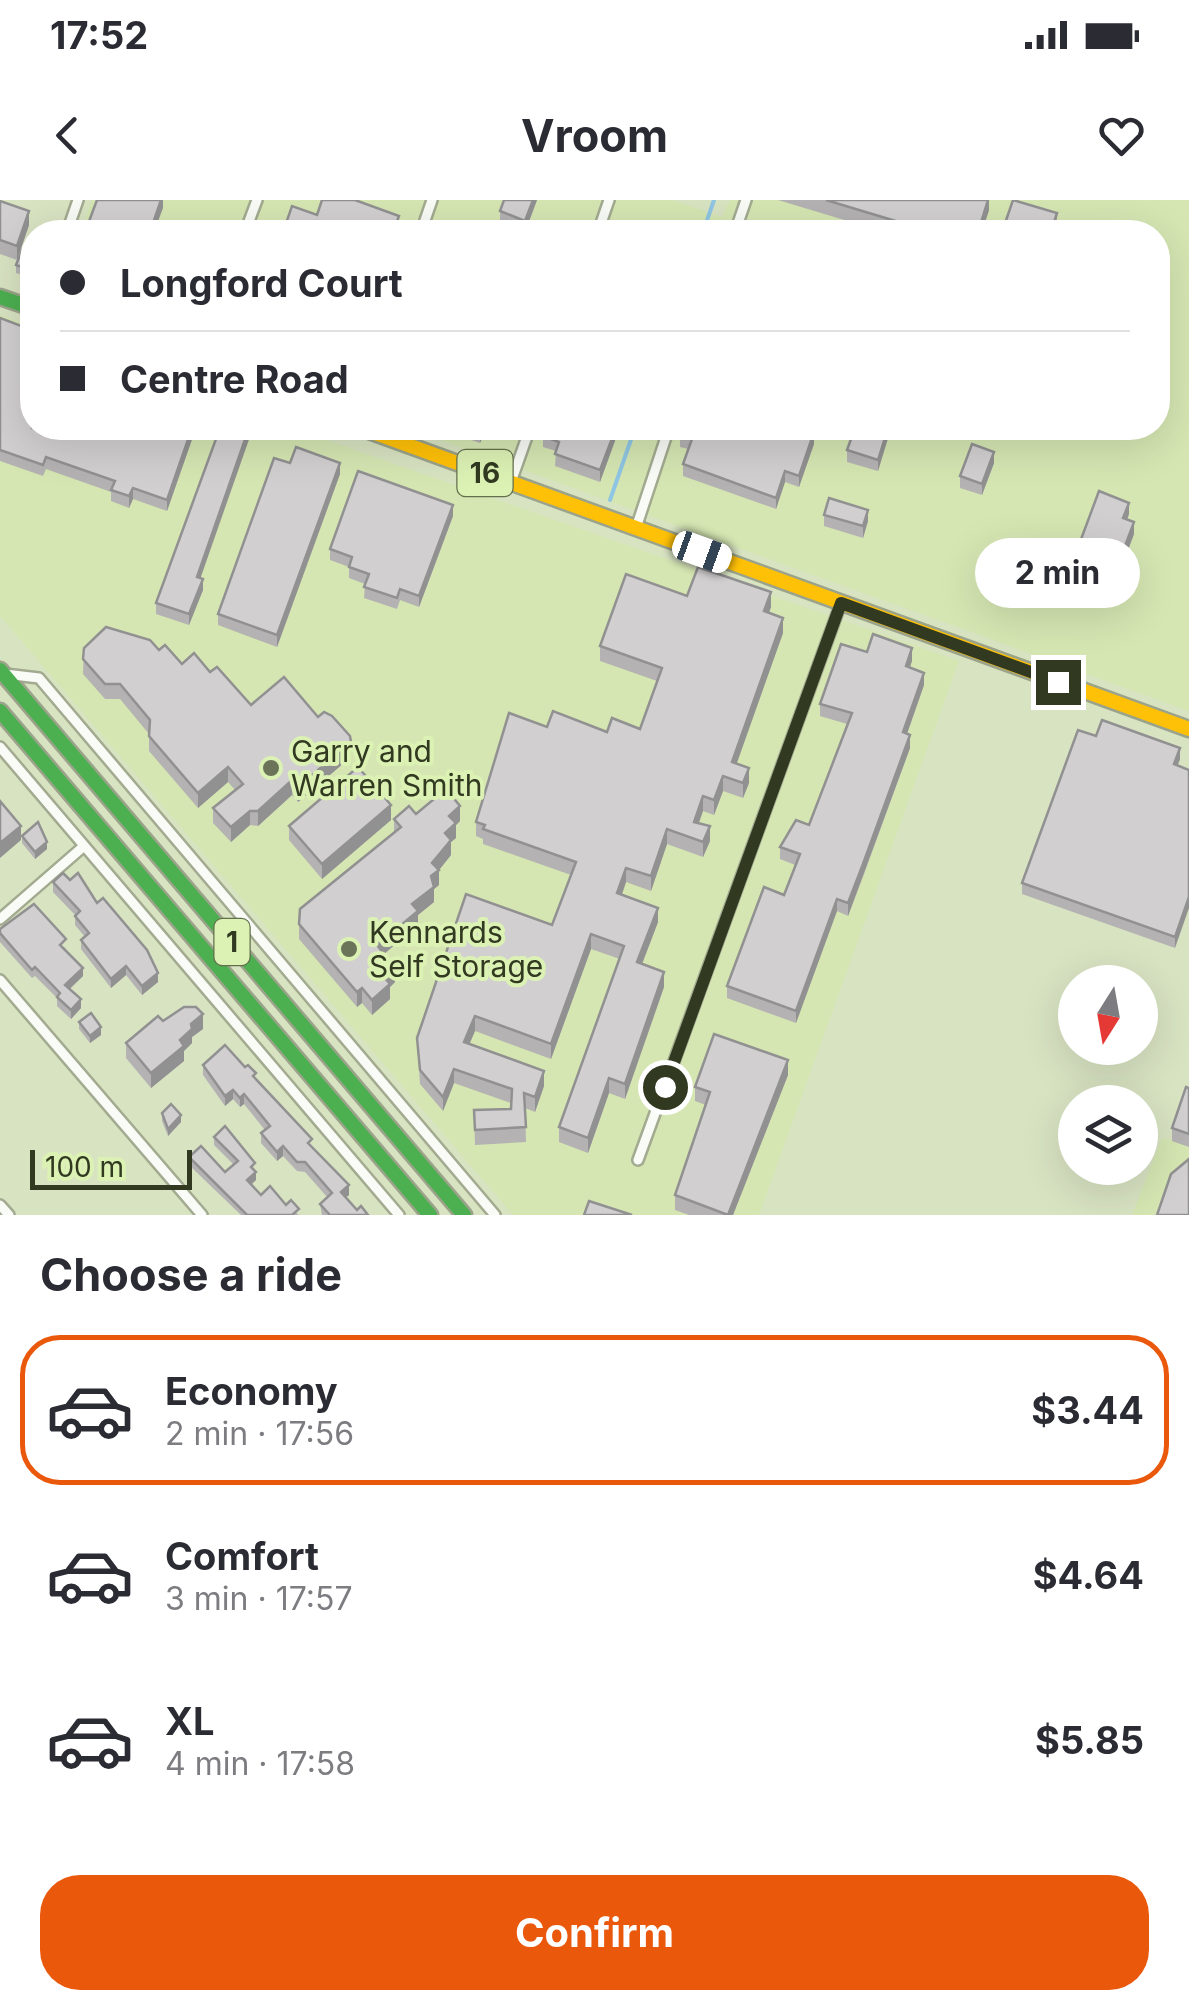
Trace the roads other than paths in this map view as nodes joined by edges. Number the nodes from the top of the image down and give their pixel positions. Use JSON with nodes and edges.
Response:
{"nodes":[{"id":1,"x":394,"y":440,"type":"edge"},
{"id":2,"x":526,"y":440,"type":"edge"},
{"id":3,"x":665,"y":440,"type":"edge"},
{"id":4,"x":511,"y":482,"type":"junction"},
{"id":5,"x":636,"y":528,"type":"junction"},
{"id":6,"x":841,"y":603,"type":"junction"},
{"id":7,"x":1,"y":672,"type":"edge"},
{"id":8,"x":0,"y":712,"type":"edge"},
{"id":9,"x":1189,"y":729,"type":"edge"},
{"id":10,"x":0,"y":746,"type":"edge"},
{"id":11,"x":149,"y":808,"type":"junction"},
{"id":12,"x":130,"y":823,"type":"junction"},
{"id":13,"x":84,"y":846,"type":"junction"},
{"id":14,"x":220,"y":891,"type":"junction"},
{"id":15,"x":201,"y":906,"type":"junction"},
{"id":16,"x":0,"y":919,"type":"edge"},
{"id":17,"x":0,"y":980,"type":"edge"},
{"id":18,"x":367,"y":1064,"type":"junction"},
{"id":19,"x":350,"y":1081,"type":"junction"},
{"id":20,"x":638,"y":1160,"type":"dead end"},
{"id":21,"x":0,"y":1205,"type":"edge"},
{"id":22,"x":9,"y":1215,"type":"edge"},
{"id":23,"x":202,"y":1215,"type":"edge"},
{"id":24,"x":399,"y":1215,"type":"edge"},
{"id":25,"x":430,"y":1215,"type":"edge"},
{"id":26,"x":464,"y":1215,"type":"edge"},
{"id":27,"x":495,"y":1215,"type":"edge"}],
"edges":[{"from":1,"to":4,"type":"main road","number":"16"},
{"from":2,"to":4,"type":"street"},
{"from":3,"to":5,"type":"street"},
{"from":4,"to":5,"type":"main road","number":"16"},
{"from":5,"to":6,"type":"main road","number":"16"},
{"from":6,"to":9,"type":"main road","number":"16"},
{"from":6,"to":20,"type":"street"},
{"from":7,"to":11,"type":"street"},
{"from":7,"to":12,"type":"main road","number":"1"},
{"from":8,"to":25,"type":"main road","number":"1"},
{"from":10,"to":13,"type":"street"},
{"from":11,"to":12,"type":"street"},
{"from":11,"to":14,"type":"street"},
{"from":12,"to":15,"type":"main road","number":"1"},
{"from":13,"to":16,"type":"street"},
{"from":13,"to":24,"type":"street"},
{"from":14,"to":15,"type":"street"},
{"from":14,"to":18,"type":"street"},
{"from":15,"to":19,"type":"main road","number":"1"},
{"from":17,"to":23,"type":"street"},
{"from":18,"to":19,"type":"street"},
{"from":18,"to":27,"type":"street"},
{"from":19,"to":26,"type":"main road","number":"1"},
{"from":21,"to":22,"type":"street"}]}
